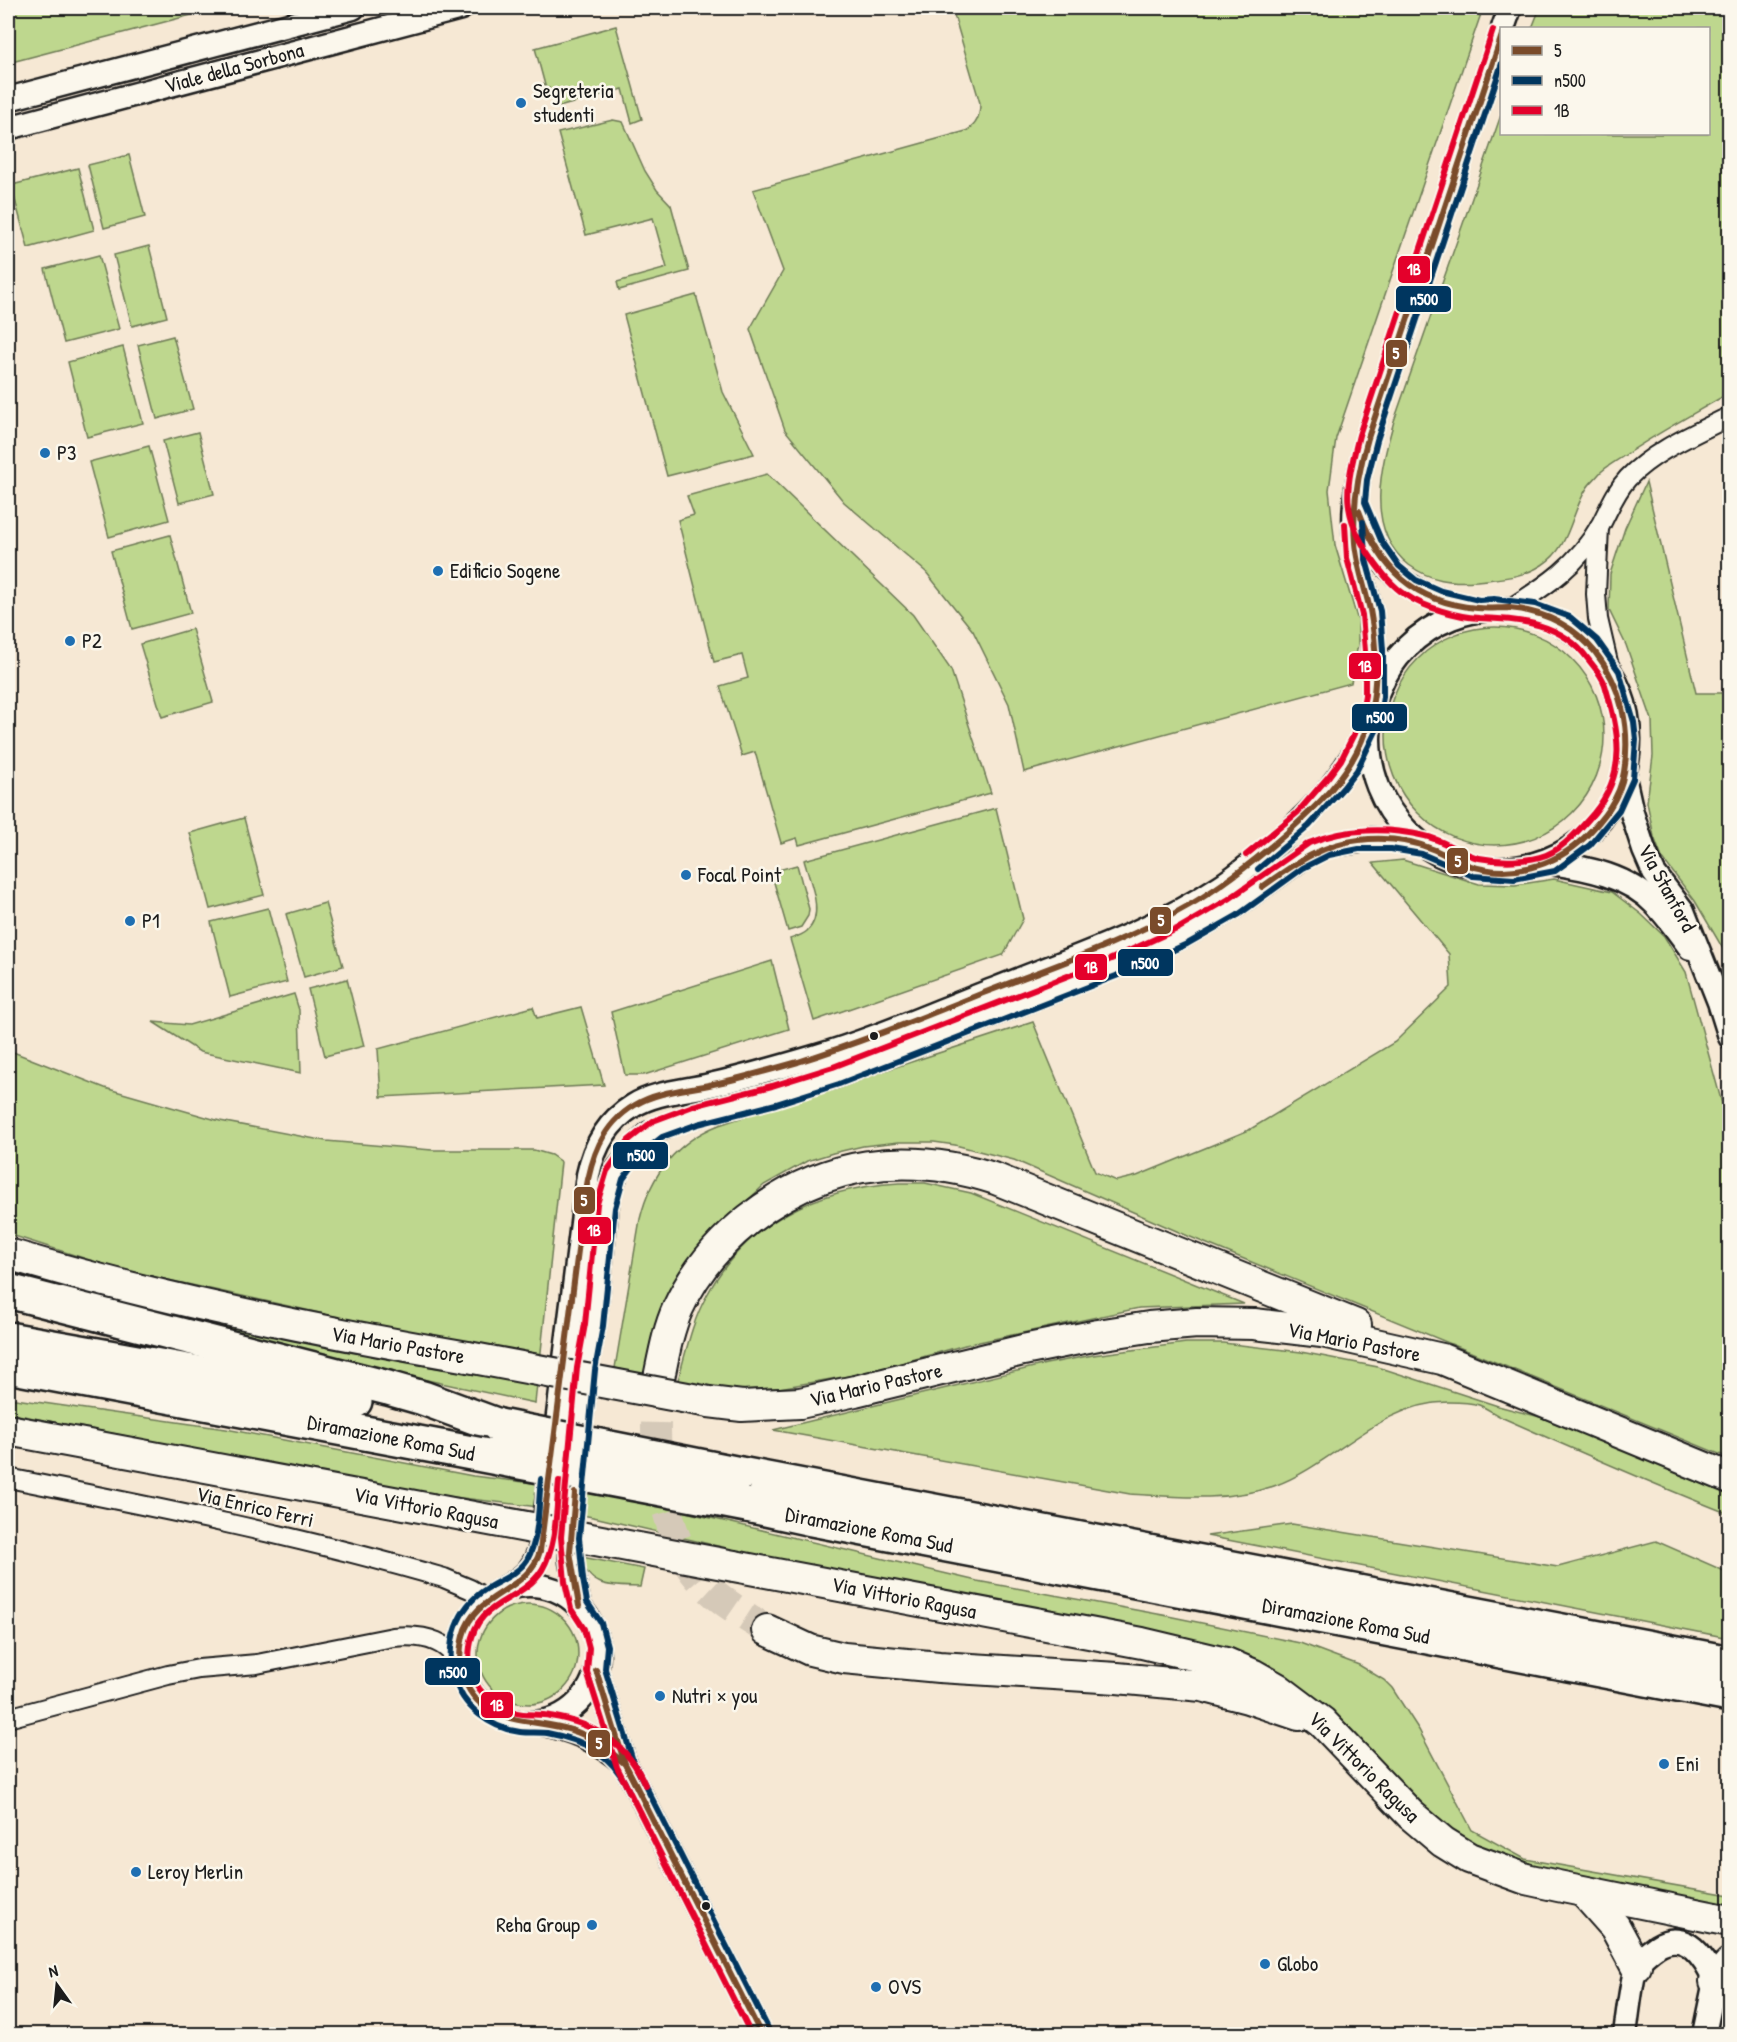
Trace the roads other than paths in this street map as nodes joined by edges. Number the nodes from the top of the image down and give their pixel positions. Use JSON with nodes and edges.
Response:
{"nodes":[{"id":1,"x":353,"y":8,"type":"edge"},
{"id":2,"x":461,"y":8,"type":"edge"},
{"id":3,"x":1510,"y":8,"type":"edge"},
{"id":4,"x":1503,"y":27,"type":"edge"},
{"id":5,"x":1500,"y":39,"type":"edge"},
{"id":6,"x":8,"y":99,"type":"edge"},
{"id":7,"x":8,"y":129,"type":"edge"},
{"id":8,"x":1730,"y":416,"type":"edge"},
{"id":9,"x":1356,"y":503,"type":"junction"},
{"id":10,"x":1599,"y":527,"type":"junction"},
{"id":11,"x":1478,"y":609,"type":"junction"},
{"id":12,"x":1509,"y":609,"type":"junction"},
{"id":13,"x":1611,"y":675,"type":"junction"},
{"id":14,"x":1374,"y":696,"type":"junction"},
{"id":15,"x":1369,"y":725,"type":"junction"},
{"id":16,"x":1624,"y":777,"type":"junction"},
{"id":17,"x":1424,"y":845,"type":"junction"},
{"id":18,"x":1551,"y":863,"type":"junction"},
{"id":19,"x":1703,"y":963,"type":"junction"},
{"id":20,"x":1730,"y":1037,"type":"edge"},
{"id":21,"x":8,"y":1254,"type":"edge"},
{"id":22,"x":8,"y":1291,"type":"edge"},
{"id":23,"x":8,"y":1339,"type":"edge"},
{"id":24,"x":1442,"y":1359,"type":"junction"},
{"id":25,"x":8,"y":1366,"type":"edge"},
{"id":26,"x":659,"y":1378,"type":"tunnel mouth"},
{"id":27,"x":8,"y":1383,"type":"edge"},
{"id":28,"x":199,"y":1403,"type":"junction"},
{"id":29,"x":499,"y":1426,"type":"junction"},
{"id":30,"x":8,"y":1430,"type":"edge"},
{"id":31,"x":1723,"y":1475,"type":"edge"},
{"id":32,"x":8,"y":1478,"type":"edge"},
{"id":33,"x":495,"y":1594,"type":"junction"},
{"id":34,"x":579,"y":1606,"type":"junction"},
{"id":35,"x":767,"y":1630,"type":"tunnel mouth"},
{"id":36,"x":1730,"y":1663,"type":"edge"},
{"id":37,"x":596,"y":1670,"type":"junction"},
{"id":38,"x":462,"y":1674,"type":"junction"},
{"id":39,"x":1730,"y":1695,"type":"edge"},
{"id":40,"x":8,"y":1718,"type":"edge"},
{"id":41,"x":1322,"y":1722,"type":"junction"},
{"id":42,"x":539,"y":1723,"type":"junction"},
{"id":43,"x":625,"y":1764,"type":"junction"},
{"id":44,"x":1584,"y":1892,"type":"junction"},
{"id":45,"x":1730,"y":1921,"type":"edge"},
{"id":46,"x":1636,"y":1966,"type":"junction"},
{"id":47,"x":1722,"y":1972,"type":"edge"},
{"id":48,"x":761,"y":2034,"type":"edge"},
{"id":49,"x":1625,"y":2034,"type":"edge"},
{"id":50,"x":1704,"y":2034,"type":"edge"}],
"edges":[{"from":1,"to":6,"type":"street","name":"Viale della Sorbona"},
{"from":2,"to":7,"type":"street","name":"Viale della Sorbona"},
{"from":3,"to":4,"type":"street"},
{"from":5,"to":9,"type":"street"},
{"from":8,"to":10,"type":"street"},
{"from":9,"to":11,"type":"street"},
{"from":9,"to":14,"type":"street"},
{"from":10,"to":12,"type":"street"},
{"from":10,"to":13,"type":"street"},
{"from":11,"to":12,"type":"street"},
{"from":11,"to":14,"type":"street"},
{"from":12,"to":13,"type":"street"},
{"from":13,"to":16,"type":"street"},
{"from":14,"to":15,"type":"street"},
{"from":15,"to":17,"type":"street"},
{"from":15,"to":33,"type":"street"},
{"from":16,"to":18,"type":"street"},
{"from":16,"to":19,"type":"street","name":"Via Stanford"},
{"from":17,"to":18,"type":"street"},
{"from":17,"to":34,"type":"street"},
{"from":18,"to":19,"type":"street","name":"Via Stanford"},
{"from":19,"to":20,"type":"street","name":"Via Stanford"},
{"from":21,"to":24,"type":"highway","name":"Via Mario Pastore","bridge":true},
{"from":22,"to":29,"type":"highway"},
{"from":23,"to":29,"type":"highway"},
{"from":24,"to":26,"type":"highway"},
{"from":24,"to":31,"type":"highway","name":"Via Mario Pastore"},
{"from":25,"to":28,"type":"highway","name":"Diramazione Roma Sud"},
{"from":27,"to":28,"type":"highway"},
{"from":28,"to":39,"type":"highway","name":"Diramazione Roma Sud","bridge":true},
{"from":29,"to":36,"type":"highway","name":"Diramazione Roma Sud","bridge":true},
{"from":30,"to":41,"type":"highway","name":"Via Vittorio Ragusa","bridge":true},
{"from":32,"to":33,"type":"street","name":"Via Enrico Ferri"},
{"from":33,"to":34,"type":"street"},
{"from":33,"to":38,"type":"street"},
{"from":34,"to":37,"type":"street"},
{"from":35,"to":41,"type":"highway"},
{"from":37,"to":42,"type":"street"},
{"from":37,"to":43,"type":"street"},
{"from":38,"to":40,"type":"street"},
{"from":38,"to":42,"type":"street"},
{"from":41,"to":44,"type":"highway","name":"Via Vittorio Ragusa"},
{"from":42,"to":43,"type":"street"},
{"from":43,"to":48,"type":"street"},
{"from":44,"to":45,"type":"highway","name":"Via Vittorio Ragusa"},
{"from":44,"to":46,"type":"highway"},
{"from":46,"to":47,"type":"street"},
{"from":46,"to":49,"type":"street"},
{"from":47,"to":50,"type":"street"}]}
